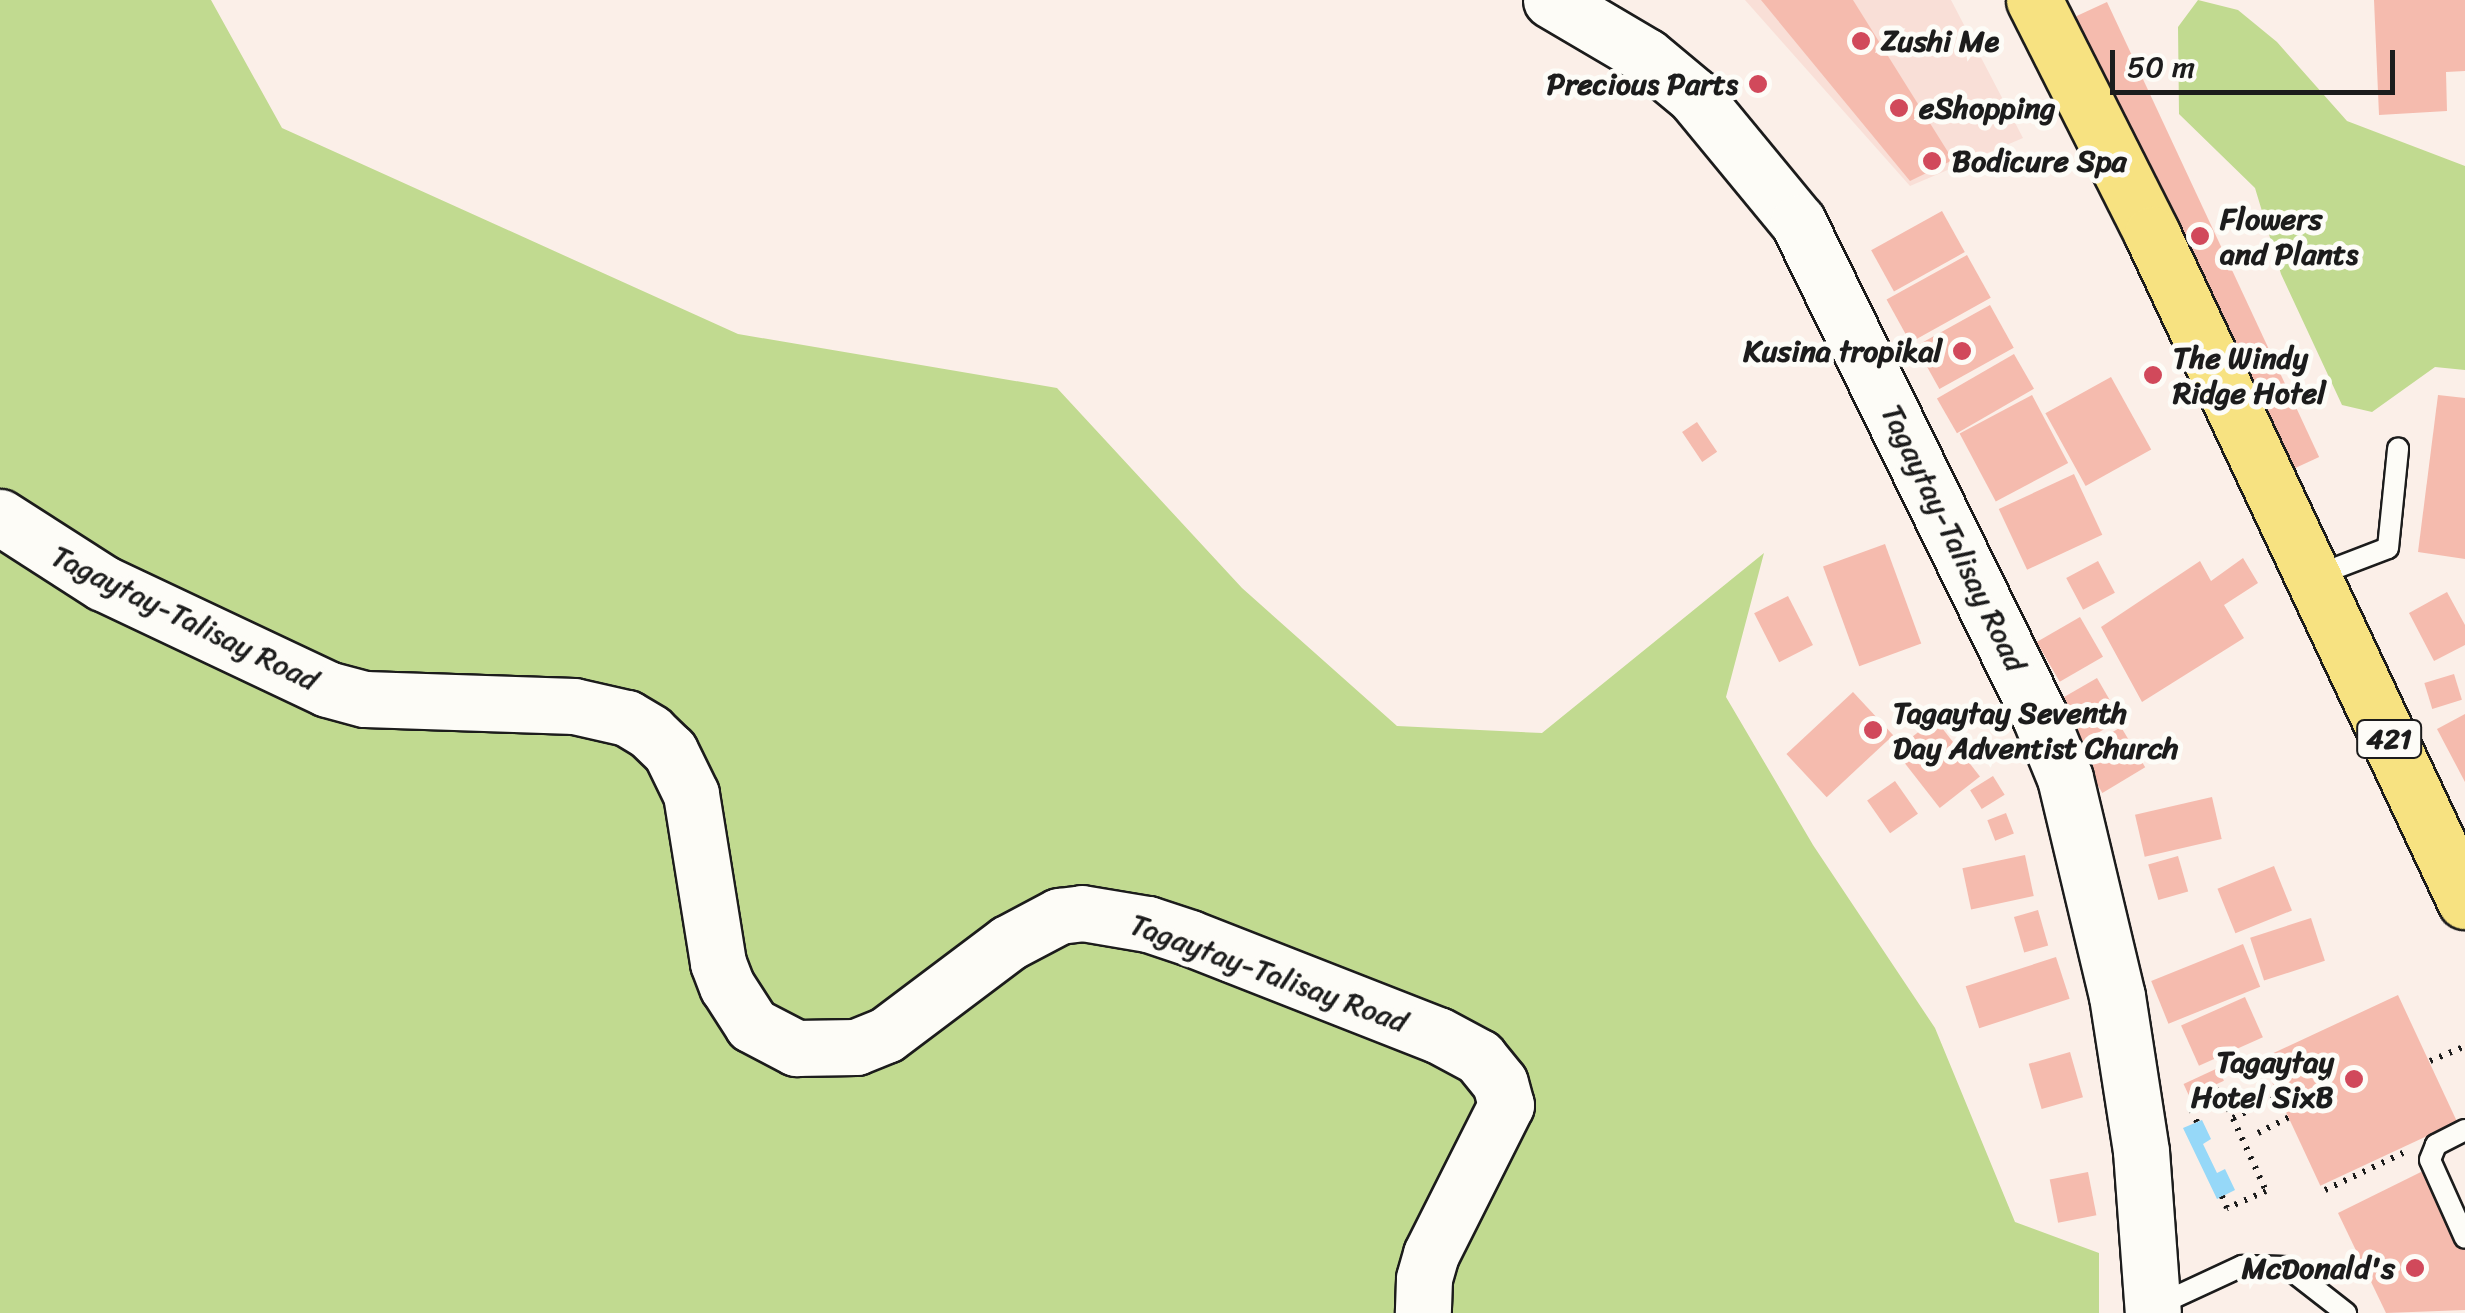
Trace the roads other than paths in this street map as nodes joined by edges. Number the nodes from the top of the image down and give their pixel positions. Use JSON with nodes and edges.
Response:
{"nodes":[{"id":1,"x":1551,"y":0,"type":"edge"},
{"id":2,"x":2034,"y":0,"type":"edge"},
{"id":3,"x":2398,"y":448,"type":"dead end"},
{"id":4,"x":0,"y":517,"type":"edge"},
{"id":5,"x":2313,"y":576,"type":"junction"},
{"id":6,"x":2465,"y":901,"type":"edge"},
{"id":7,"x":2465,"y":1130,"type":"edge"},
{"id":8,"x":2465,"y":1238,"type":"edge"},
{"id":9,"x":2153,"y":1310,"type":"edge"},
{"id":10,"x":1423,"y":1313,"type":"edge"},
{"id":11,"x":2346,"y":1313,"type":"edge"}],
"edges":[{"from":1,"to":9,"type":"main road","name":"Tagaytay-Talisay Road"},
{"from":2,"to":5,"type":"main road","number":"421"},
{"from":3,"to":5,"type":"lane"},
{"from":4,"to":10,"type":"main road","name":"Tagaytay-Talisay Road"},
{"from":5,"to":6,"type":"main road","number":"421"},
{"from":7,"to":8,"type":"lane"},
{"from":9,"to":11,"type":"lane"}]}
